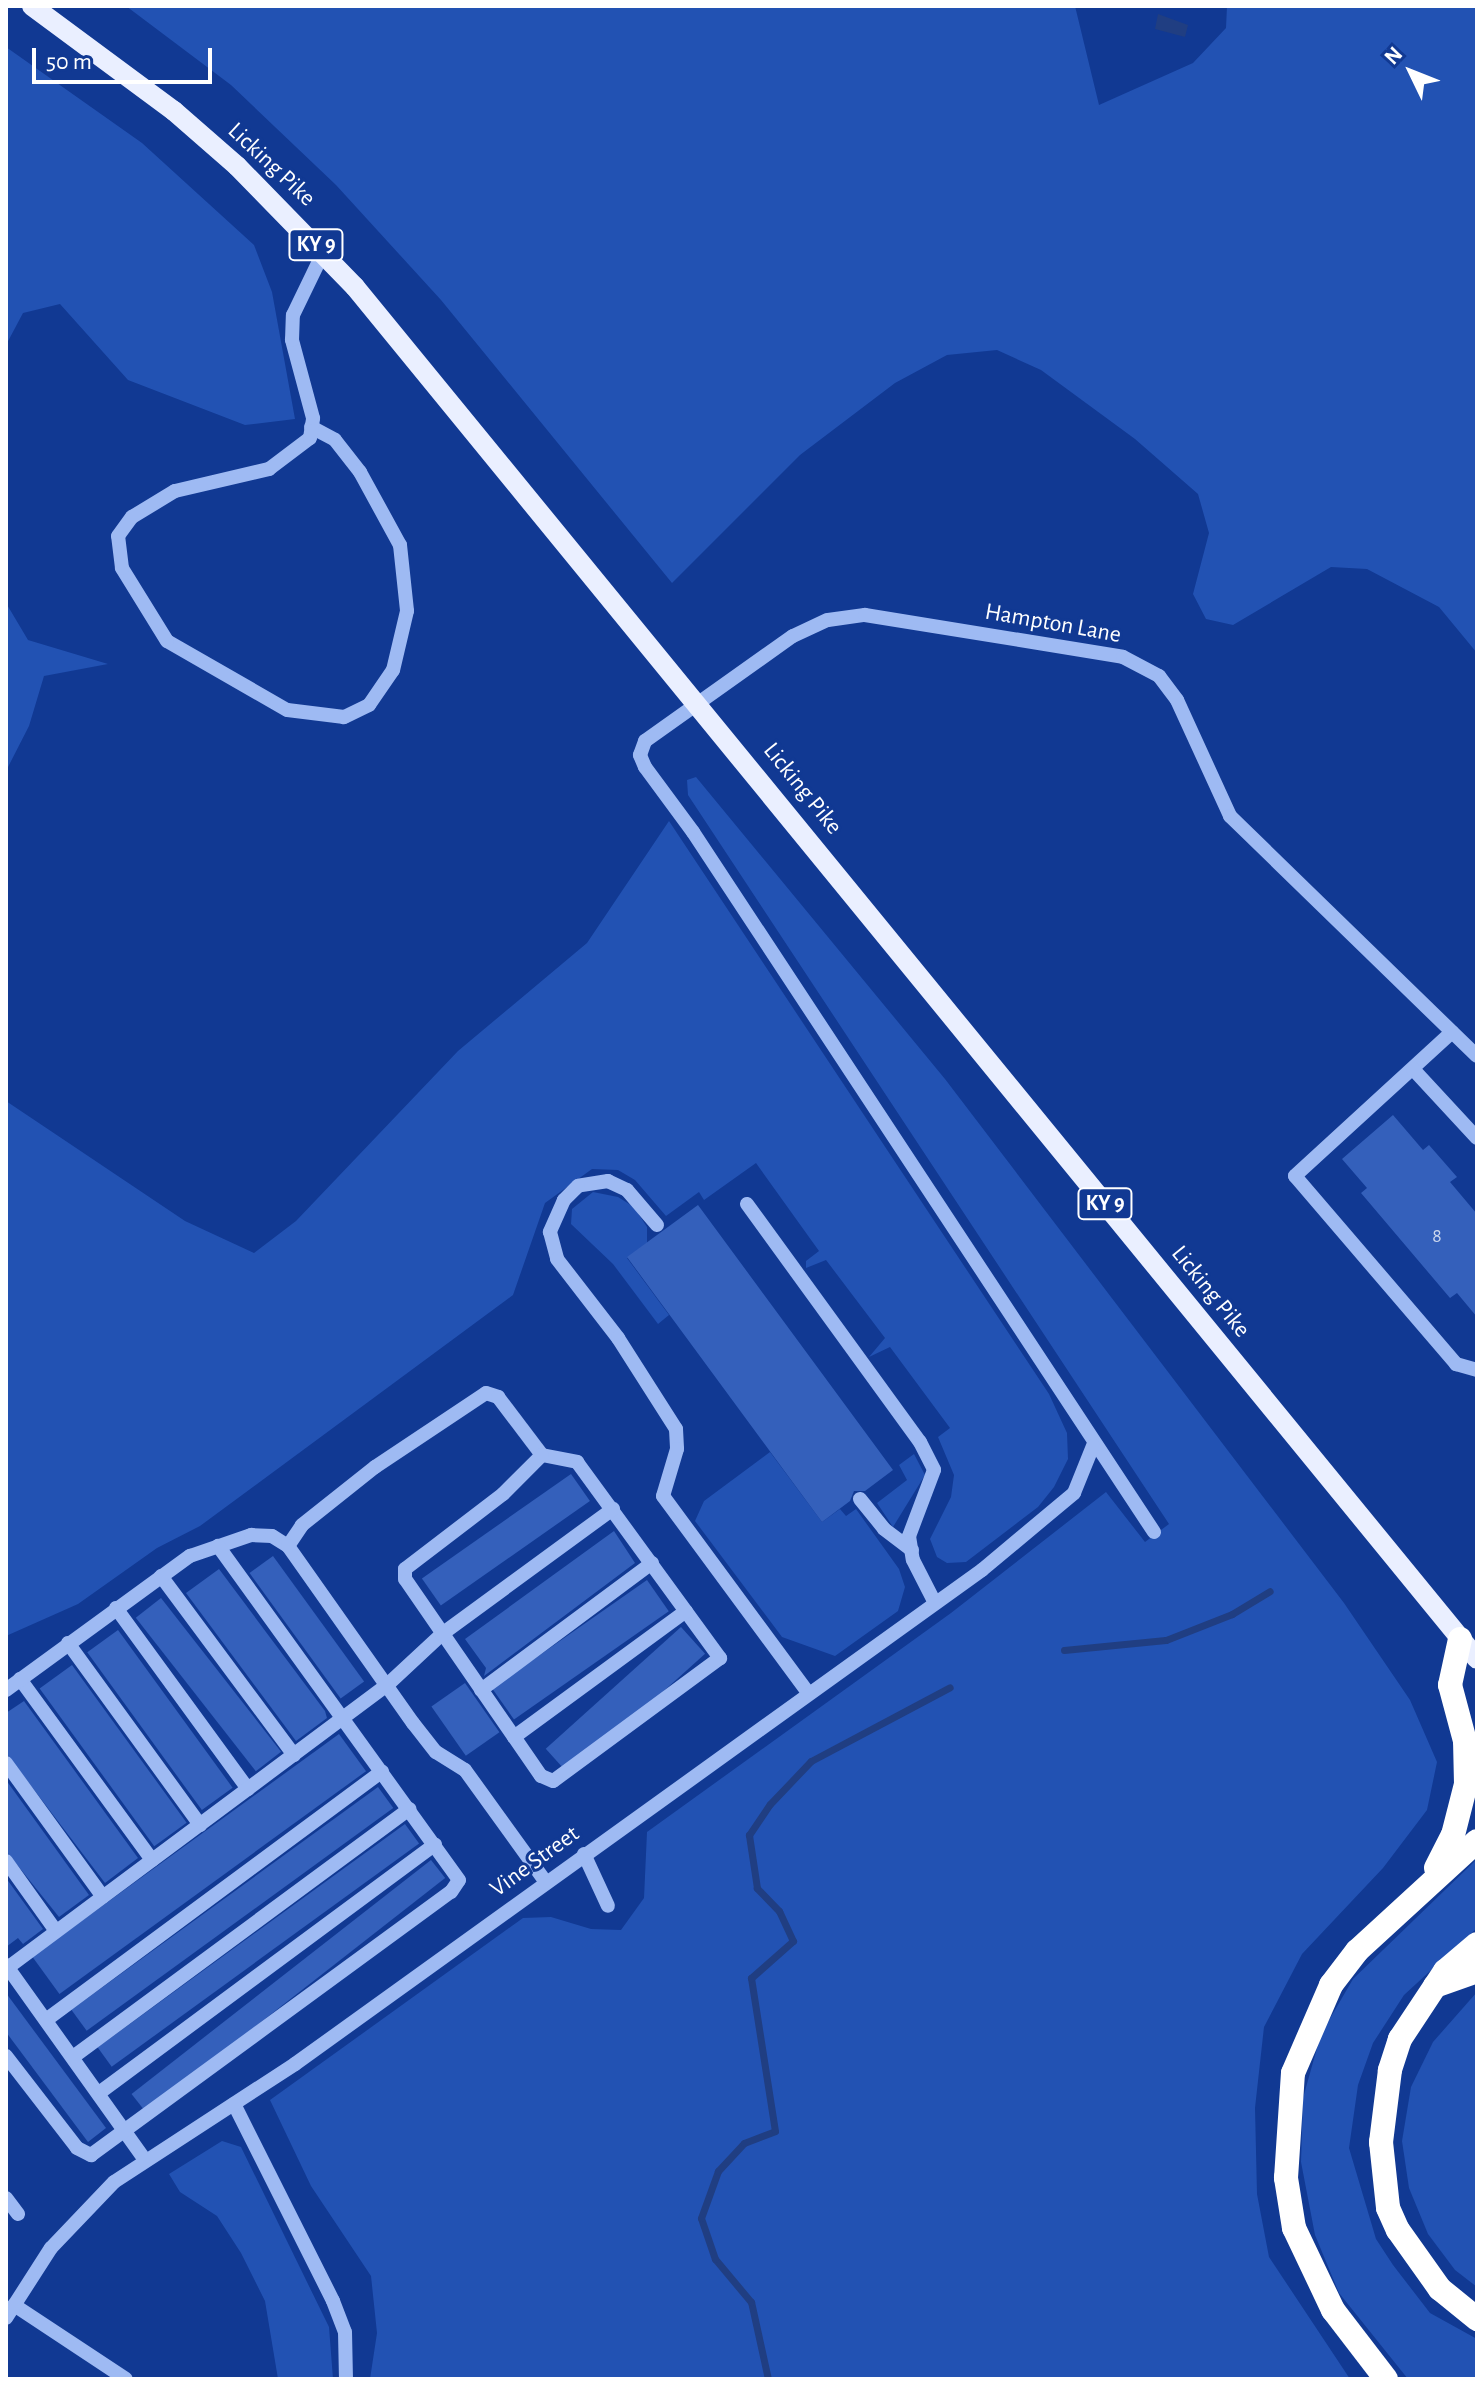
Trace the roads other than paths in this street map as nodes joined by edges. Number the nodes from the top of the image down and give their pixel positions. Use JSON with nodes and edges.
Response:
{"nodes":[{"id":1,"x":32,"y":6,"type":"edge"},
{"id":2,"x":323,"y":253,"type":"junction"},
{"id":3,"x":311,"y":427,"type":"junction"},
{"id":4,"x":698,"y":702,"type":"junction"},
{"id":5,"x":1452,"y":1032,"type":"junction"},
{"id":6,"x":1477,"y":1056,"type":"edge"},
{"id":7,"x":1413,"y":1069,"type":"junction"},
{"id":8,"x":1477,"y":1138,"type":"edge"},
{"id":9,"x":747,"y":1204,"type":"dead end"},
{"id":10,"x":657,"y":1225,"type":"dead end"},
{"id":11,"x":1477,"y":1370,"type":"edge"},
{"id":12,"x":1093,"y":1446,"type":"junction"},
{"id":13,"x":542,"y":1455,"type":"junction"},
{"id":14,"x":860,"y":1499,"type":"dead end"},
{"id":15,"x":613,"y":1509,"type":"junction"},
{"id":16,"x":1154,"y":1532,"type":"dead end"},
{"id":17,"x":218,"y":1546,"type":"junction"},
{"id":18,"x":288,"y":1546,"type":"junction"},
{"id":19,"x":912,"y":1550,"type":"junction"},
{"id":20,"x":652,"y":1563,"type":"junction"},
{"id":21,"x":161,"y":1576,"type":"junction"},
{"id":22,"x":935,"y":1603,"type":"junction"},
{"id":23,"x":116,"y":1608,"type":"junction"},
{"id":24,"x":686,"y":1611,"type":"junction"},
{"id":25,"x":442,"y":1634,"type":"junction"},
{"id":26,"x":1460,"y":1639,"type":"junction"},
{"id":27,"x":68,"y":1643,"type":"junction"},
{"id":28,"x":1477,"y":1659,"type":"edge"},
{"id":29,"x":20,"y":1679,"type":"junction"},
{"id":30,"x":385,"y":1687,"type":"junction"},
{"id":31,"x":6,"y":1690,"type":"edge"},
{"id":32,"x":481,"y":1690,"type":"junction"},
{"id":33,"x":808,"y":1693,"type":"junction"},
{"id":34,"x":343,"y":1718,"type":"junction"},
{"id":35,"x":514,"y":1737,"type":"junction"},
{"id":36,"x":294,"y":1755,"type":"junction"},
{"id":37,"x":6,"y":1763,"type":"edge"},
{"id":38,"x":382,"y":1771,"type":"junction"},
{"id":39,"x":248,"y":1789,"type":"junction"},
{"id":40,"x":409,"y":1809,"type":"junction"},
{"id":41,"x":200,"y":1825,"type":"junction"},
{"id":42,"x":1477,"y":1841,"type":"edge"},
{"id":43,"x":435,"y":1844,"type":"junction"},
{"id":44,"x":584,"y":1854,"type":"junction"},
{"id":45,"x":152,"y":1860,"type":"junction"},
{"id":46,"x":6,"y":1861,"type":"edge"},
{"id":47,"x":545,"y":1881,"type":"junction"},
{"id":48,"x":1424,"y":1886,"type":"junction"},
{"id":49,"x":103,"y":1897,"type":"junction"},
{"id":50,"x":608,"y":1906,"type":"dead end"},
{"id":51,"x":56,"y":1931,"type":"junction"},
{"id":52,"x":1477,"y":1944,"type":"edge"},
{"id":53,"x":7,"y":1967,"type":"edge"},
{"id":54,"x":1477,"y":1971,"type":"edge"},
{"id":55,"x":1435,"y":1986,"type":"junction"},
{"id":56,"x":46,"y":2020,"type":"junction"},
{"id":57,"x":6,"y":2056,"type":"edge"},
{"id":58,"x":73,"y":2057,"type":"junction"},
{"id":59,"x":99,"y":2093,"type":"junction"},
{"id":60,"x":234,"y":2104,"type":"junction"},
{"id":61,"x":125,"y":2130,"type":"junction"},
{"id":62,"x":145,"y":2160,"type":"junction"},
{"id":63,"x":6,"y":2198,"type":"edge"},
{"id":64,"x":18,"y":2214,"type":"dead end"},
{"id":65,"x":10,"y":2312,"type":"edge"},
{"id":66,"x":1477,"y":2319,"type":"edge"},
{"id":67,"x":126,"y":2379,"type":"edge"},
{"id":68,"x":346,"y":2379,"type":"edge"},
{"id":69,"x":1386,"y":2379,"type":"edge"}],
"edges":[{"from":1,"to":2,"type":"main road","name":"Licking Pike","number":"KY 9"},
{"from":2,"to":3,"type":"street"},
{"from":2,"to":4,"type":"main road","name":"Licking Pike","number":"KY 9"},
{"from":3,"to":3,"type":"street"},
{"from":4,"to":5,"type":"street","name":"Hampton Lane"},
{"from":4,"to":12,"type":"street","name":"Hampton Lane"},
{"from":4,"to":26,"type":"main road","name":"Licking Pike","number":"KY 9"},
{"from":5,"to":6,"type":"street","name":"Hampton Lane"},
{"from":5,"to":7,"type":"street"},
{"from":7,"to":8,"type":"street"},
{"from":7,"to":11,"type":"street"},
{"from":9,"to":19,"type":"street"},
{"from":10,"to":33,"type":"street"},
{"from":12,"to":16,"type":"street"},
{"from":12,"to":22,"type":"street","name":"Vine Street"},
{"from":13,"to":15,"type":"street"},
{"from":13,"to":18,"type":"street"},
{"from":13,"to":25,"type":"street"},
{"from":14,"to":19,"type":"street"},
{"from":15,"to":20,"type":"street"},
{"from":15,"to":25,"type":"street"},
{"from":17,"to":18,"type":"street"},
{"from":17,"to":21,"type":"street"},
{"from":17,"to":34,"type":"street"},
{"from":18,"to":30,"type":"street"},
{"from":19,"to":22,"type":"street"},
{"from":20,"to":24,"type":"street"},
{"from":20,"to":32,"type":"street"},
{"from":21,"to":23,"type":"street"},
{"from":21,"to":36,"type":"street"},
{"from":22,"to":33,"type":"street","name":"Vine Street"},
{"from":23,"to":27,"type":"street"},
{"from":23,"to":39,"type":"street"},
{"from":24,"to":35,"type":"street"},
{"from":24,"to":35,"type":"street"},
{"from":25,"to":30,"type":"street"},
{"from":25,"to":32,"type":"street"},
{"from":26,"to":28,"type":"main road","name":"Licking Pike","number":"KY 9"},
{"from":26,"to":48,"type":"highway"},
{"from":27,"to":29,"type":"street"},
{"from":27,"to":41,"type":"street"},
{"from":29,"to":31,"type":"street"},
{"from":29,"to":45,"type":"street"},
{"from":30,"to":34,"type":"street"},
{"from":30,"to":47,"type":"street"},
{"from":32,"to":35,"type":"street"},
{"from":33,"to":44,"type":"street","name":"Vine Street"},
{"from":34,"to":36,"type":"street"},
{"from":34,"to":38,"type":"street"},
{"from":36,"to":39,"type":"street"},
{"from":37,"to":49,"type":"street"},
{"from":38,"to":40,"type":"street"},
{"from":38,"to":56,"type":"street"},
{"from":39,"to":41,"type":"street"},
{"from":40,"to":43,"type":"street"},
{"from":40,"to":58,"type":"street"},
{"from":41,"to":45,"type":"street"},
{"from":42,"to":48,"type":"highway"},
{"from":43,"to":59,"type":"street"},
{"from":43,"to":61,"type":"street"},
{"from":44,"to":47,"type":"street","name":"Vine Street"},
{"from":44,"to":50,"type":"street"},
{"from":45,"to":49,"type":"street"},
{"from":46,"to":51,"type":"street"},
{"from":47,"to":60,"type":"street","name":"Vine Street"},
{"from":48,"to":69,"type":"highway"},
{"from":49,"to":51,"type":"street"},
{"from":51,"to":53,"type":"street"},
{"from":52,"to":55,"type":"highway"},
{"from":53,"to":56,"type":"street"},
{"from":54,"to":55,"type":"highway"},
{"from":55,"to":66,"type":"highway"},
{"from":56,"to":58,"type":"street"},
{"from":57,"to":61,"type":"street"},
{"from":58,"to":59,"type":"street"},
{"from":59,"to":61,"type":"street"},
{"from":60,"to":62,"type":"street","name":"Vine Street"},
{"from":60,"to":68,"type":"street"},
{"from":61,"to":62,"type":"street"},
{"from":62,"to":65,"type":"street","name":"Vine Street"},
{"from":63,"to":64,"type":"street"},
{"from":65,"to":67,"type":"street"}]}
